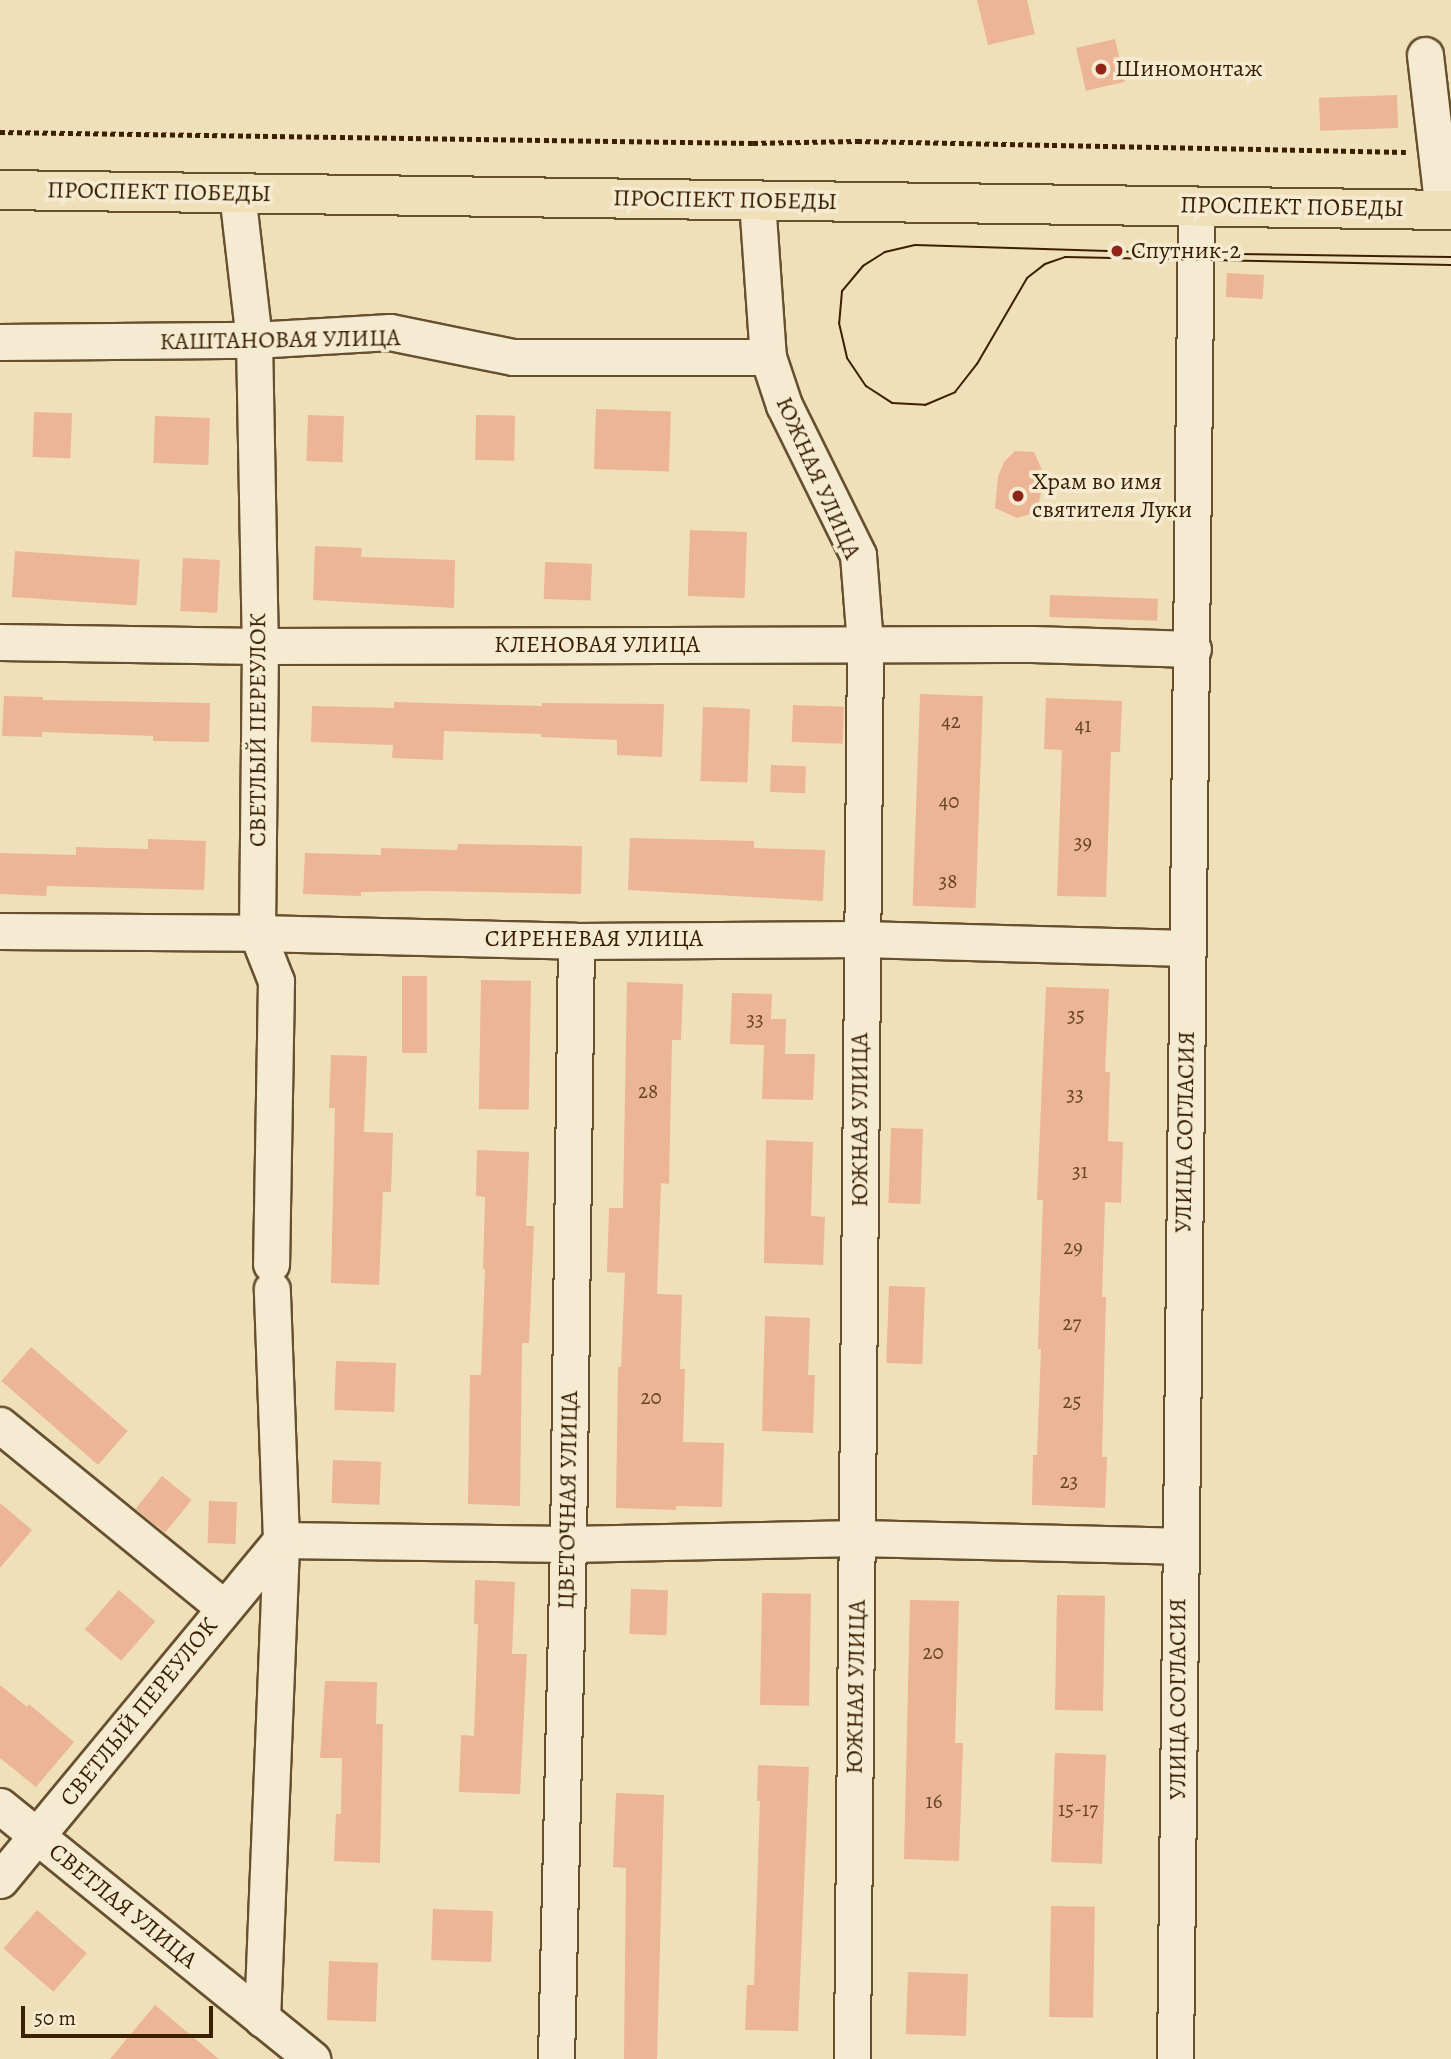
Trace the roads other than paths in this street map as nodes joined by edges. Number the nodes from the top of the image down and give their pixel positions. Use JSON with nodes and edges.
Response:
{"nodes":[{"id":1,"x":1425,"y":54,"type":"dead end"},
{"id":2,"x":0,"y":190,"type":"edge"},
{"id":3,"x":237,"y":194,"type":"junction"},
{"id":4,"x":757,"y":201,"type":"junction"},
{"id":5,"x":1196,"y":205,"type":"junction"},
{"id":6,"x":1447,"y":210,"type":"edge"},
{"id":7,"x":254,"y":340,"type":"junction"},
{"id":8,"x":0,"y":342,"type":"edge"},
{"id":9,"x":768,"y":357,"type":"junction"},
{"id":10,"x":0,"y":642,"type":"edge"},
{"id":11,"x":865,"y":644,"type":"junction"},
{"id":12,"x":260,"y":646,"type":"junction"},
{"id":13,"x":1193,"y":649,"type":"junction"},
{"id":14,"x":0,"y":931,"type":"edge"},
{"id":15,"x":257,"y":933,"type":"junction"},
{"id":16,"x":862,"y":939,"type":"junction"},
{"id":17,"x":576,"y":941,"type":"junction"},
{"id":18,"x":1188,"y":948,"type":"junction"},
{"id":19,"x":0,"y":1425,"type":"edge"},
{"id":20,"x":858,"y":1538,"type":"junction"},
{"id":21,"x":281,"y":1540,"type":"junction"},
{"id":22,"x":568,"y":1544,"type":"junction"},
{"id":23,"x":1178,"y":1546,"type":"junction"},
{"id":24,"x":224,"y":1608,"type":"junction"},
{"id":25,"x":0,"y":1805,"type":"edge"},
{"id":26,"x":38,"y":1836,"type":"junction"},
{"id":27,"x":0,"y":1880,"type":"edge"},
{"id":28,"x":262,"y":2019,"type":"junction"},
{"id":29,"x":312,"y":2059,"type":"edge"},
{"id":30,"x":556,"y":2059,"type":"edge"},
{"id":31,"x":852,"y":2059,"type":"edge"},
{"id":32,"x":1175,"y":2059,"type":"edge"}],
"edges":[{"from":1,"to":6,"type":"street"},
{"from":2,"to":3,"type":"main road","name":"ПРОСПЕКТ ПОБЕДЫ"},
{"from":3,"to":4,"type":"main road","name":"ПРОСПЕКТ ПОБЕДЫ"},
{"from":3,"to":7,"type":"street","name":"СВЕТЛЫЙ ПЕРЕУЛОК"},
{"from":4,"to":5,"type":"main road","name":"ПРОСПЕКТ ПОБЕДЫ"},
{"from":4,"to":9,"type":"street","name":"ЮЖНАЯ УЛИЦА"},
{"from":5,"to":6,"type":"main road","name":"ПРОСПЕКТ ПОБЕДЫ"},
{"from":5,"to":13,"type":"street","name":"УЛИЦА СОГЛАСИЯ"},
{"from":7,"to":8,"type":"street","name":"КАШТАНОВАЯ УЛИЦА"},
{"from":7,"to":9,"type":"street","name":"КАШТАНОВАЯ УЛИЦА"},
{"from":7,"to":12,"type":"street","name":"СВЕТЛЫЙ ПЕРЕУЛОК"},
{"from":9,"to":11,"type":"street","name":"ЮЖНАЯ УЛИЦА"},
{"from":10,"to":12,"type":"street","name":"КЛЕНОВАЯ УЛИЦА"},
{"from":11,"to":12,"type":"street","name":"КЛЕНОВАЯ УЛИЦА"},
{"from":11,"to":13,"type":"street","name":"КЛЕНОВАЯ УЛИЦА"},
{"from":11,"to":16,"type":"street","name":"ЮЖНАЯ УЛИЦА"},
{"from":12,"to":15,"type":"street","name":"СВЕТЛЫЙ ПЕРЕУЛОК"},
{"from":13,"to":18,"type":"street","name":"УЛИЦА СОГЛАСИЯ"},
{"from":14,"to":15,"type":"street","name":"СИРЕНЕВАЯ УЛИЦА"},
{"from":15,"to":17,"type":"street","name":"СИРЕНЕВАЯ УЛИЦА"},
{"from":15,"to":21,"type":"street","name":"СВЕТЛЫЙ ПЕРЕУЛОК"},
{"from":16,"to":17,"type":"street","name":"СИРЕНЕВАЯ УЛИЦА"},
{"from":16,"to":18,"type":"street","name":"СИРЕНЕВАЯ УЛИЦА"},
{"from":16,"to":20,"type":"street","name":"ЮЖНАЯ УЛИЦА"},
{"from":17,"to":22,"type":"street","name":"ЦВЕТОЧНАЯ УЛИЦА"},
{"from":18,"to":23,"type":"street","name":"УЛИЦА СОГЛАСИЯ"},
{"from":19,"to":24,"type":"street","name":"СВЕТЛЫЙ ПЕРЕУЛОК"},
{"from":20,"to":22,"type":"street"},
{"from":20,"to":23,"type":"street"},
{"from":20,"to":31,"type":"street","name":"ЮЖНАЯ УЛИЦА"},
{"from":21,"to":22,"type":"street"},
{"from":21,"to":24,"type":"street","name":"СВЕТЛЫЙ ПЕРЕУЛОК"},
{"from":21,"to":28,"type":"street"},
{"from":22,"to":30,"type":"street","name":"ЦВЕТОЧНАЯ УЛИЦА"},
{"from":23,"to":32,"type":"street","name":"УЛИЦА СОГЛАСИЯ"},
{"from":24,"to":26,"type":"street","name":"СВЕТЛЫЙ ПЕРЕУЛОК"},
{"from":25,"to":26,"type":"street","name":"СВЕТЛАЯ УЛИЦА"},
{"from":26,"to":27,"type":"street","name":"СВЕТЛЫЙ ПЕРЕУЛОК"},
{"from":26,"to":28,"type":"street","name":"СВЕТЛАЯ УЛИЦА"},
{"from":28,"to":29,"type":"street","name":"СВЕТЛАЯ УЛИЦА"}]}
